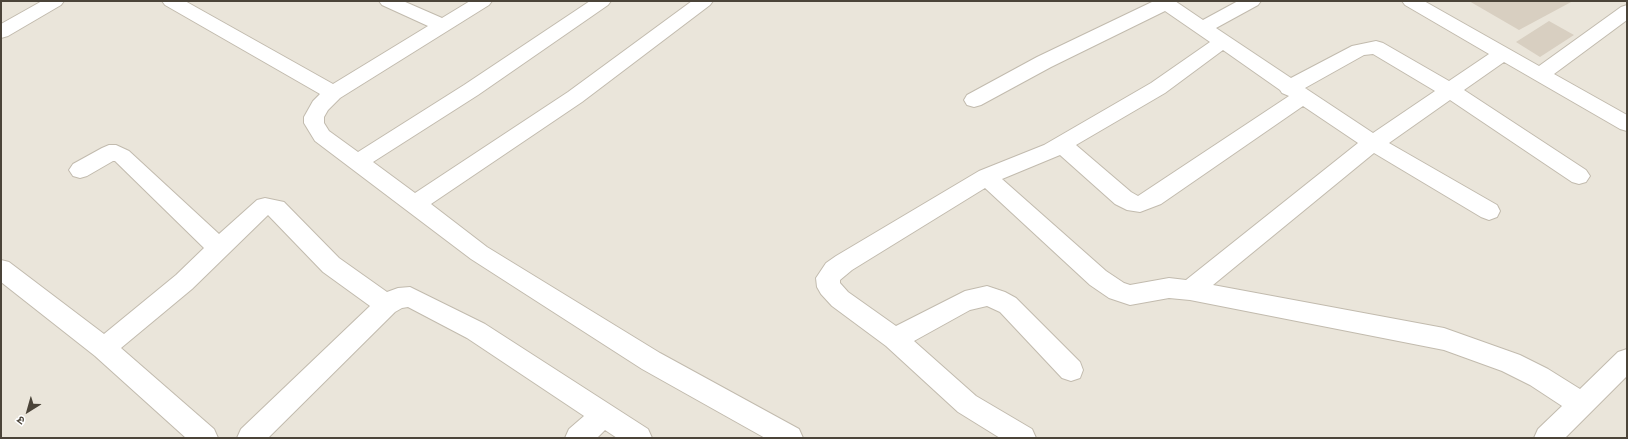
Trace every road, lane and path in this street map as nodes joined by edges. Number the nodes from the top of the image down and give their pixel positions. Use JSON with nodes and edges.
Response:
{"nodes":[{"id":1,"x":55,"y":1,"type":"edge"},
{"id":2,"x":171,"y":1,"type":"edge"},
{"id":3,"x":388,"y":1,"type":"edge"},
{"id":4,"x":483,"y":1,"type":"edge"},
{"id":5,"x":602,"y":1,"type":"edge"},
{"id":6,"x":704,"y":1,"type":"edge"},
{"id":7,"x":1252,"y":1,"type":"edge"},
{"id":8,"x":1411,"y":1,"type":"edge"},
{"id":9,"x":1165,"y":2,"type":"edge"},
{"id":10,"x":1627,"y":11,"type":"edge"},
{"id":11,"x":443,"y":26,"type":"junction"},
{"id":12,"x":1202,"y":28,"type":"junction"},
{"id":13,"x":1,"y":32,"type":"edge"},
{"id":14,"x":1222,"y":42,"type":"junction"},
{"id":15,"x":1504,"y":53,"type":"junction"},
{"id":16,"x":1541,"y":74,"type":"junction"},
{"id":17,"x":1449,"y":90,"type":"junction"},
{"id":18,"x":1296,"y":92,"type":"junction"},
{"id":19,"x":333,"y":94,"type":"junction"},
{"id":20,"x":974,"y":100,"type":"dead end"},
{"id":21,"x":1627,"y":124,"type":"edge"},
{"id":22,"x":1373,"y":143,"type":"junction"},
{"id":23,"x":1061,"y":144,"type":"junction"},
{"id":24,"x":358,"y":162,"type":"junction"},
{"id":25,"x":80,"y":170,"type":"dead end"},
{"id":26,"x":1579,"y":176,"type":"dead end"},
{"id":27,"x":986,"y":177,"type":"junction"},
{"id":28,"x":415,"y":204,"type":"junction"},
{"id":29,"x":1490,"y":211,"type":"dead end"},
{"id":30,"x":220,"y":249,"type":"junction"},
{"id":31,"x":1,"y":269,"type":"edge"},
{"id":32,"x":1190,"y":290,"type":"junction"},
{"id":33,"x":387,"y":305,"type":"junction"},
{"id":34,"x":895,"y":340,"type":"junction"},
{"id":35,"x":104,"y":348,"type":"junction"},
{"id":36,"x":1627,"y":360,"type":"edge"},
{"id":37,"x":1071,"y":370,"type":"dead end"},
{"id":38,"x":1582,"y":405,"type":"junction"},
{"id":39,"x":604,"y":416,"type":"junction"},
{"id":40,"x":206,"y":438,"type":"edge"},
{"id":41,"x":250,"y":438,"type":"edge"},
{"id":42,"x":578,"y":438,"type":"edge"},
{"id":43,"x":639,"y":438,"type":"edge"},
{"id":44,"x":790,"y":438,"type":"edge"},
{"id":45,"x":1023,"y":438,"type":"edge"},
{"id":46,"x":1547,"y":438,"type":"edge"}],
"edges":[{"from":1,"to":13,"type":"street"},
{"from":2,"to":19,"type":"street"},
{"from":3,"to":11,"type":"street"},
{"from":4,"to":11,"type":"street"},
{"from":5,"to":24,"type":"street"},
{"from":6,"to":28,"type":"street"},
{"from":7,"to":12,"type":"street"},
{"from":8,"to":15,"type":"street"},
{"from":9,"to":12,"type":"street"},
{"from":9,"to":20,"type":"street"},
{"from":10,"to":16,"type":"street"},
{"from":11,"to":19,"type":"street"},
{"from":12,"to":14,"type":"street"},
{"from":14,"to":18,"type":"street"},
{"from":14,"to":23,"type":"street"},
{"from":15,"to":16,"type":"street"},
{"from":15,"to":17,"type":"street"},
{"from":16,"to":21,"type":"street"},
{"from":17,"to":18,"type":"street"},
{"from":17,"to":22,"type":"street"},
{"from":17,"to":26,"type":"street"},
{"from":18,"to":22,"type":"street"},
{"from":18,"to":23,"type":"street"},
{"from":19,"to":24,"type":"street"},
{"from":22,"to":29,"type":"street"},
{"from":22,"to":32,"type":"street"},
{"from":23,"to":27,"type":"street"},
{"from":24,"to":28,"type":"street"},
{"from":25,"to":30,"type":"street"},
{"from":27,"to":32,"type":"street"},
{"from":27,"to":34,"type":"street"},
{"from":28,"to":44,"type":"street"},
{"from":30,"to":33,"type":"street"},
{"from":30,"to":35,"type":"street"},
{"from":31,"to":35,"type":"street"},
{"from":32,"to":38,"type":"street"},
{"from":33,"to":39,"type":"street"},
{"from":33,"to":41,"type":"street"},
{"from":34,"to":37,"type":"street"},
{"from":34,"to":45,"type":"street"},
{"from":35,"to":40,"type":"street"},
{"from":36,"to":38,"type":"street"},
{"from":38,"to":46,"type":"street"},
{"from":39,"to":42,"type":"street"},
{"from":39,"to":43,"type":"street"}]}
